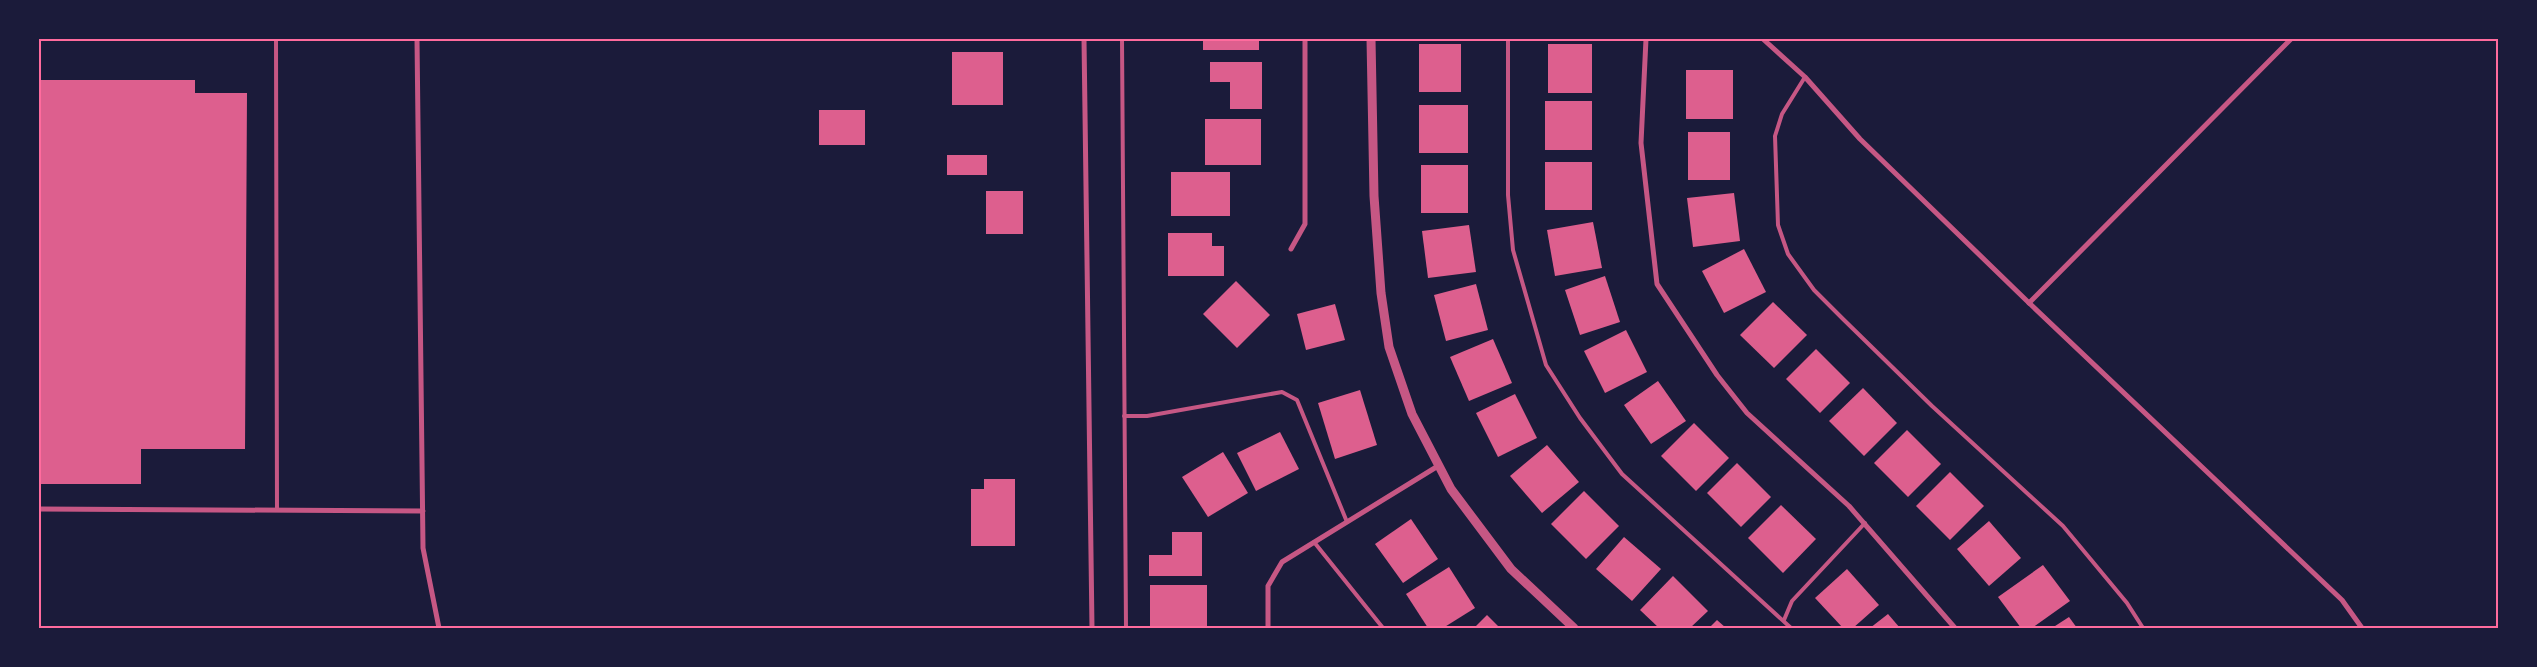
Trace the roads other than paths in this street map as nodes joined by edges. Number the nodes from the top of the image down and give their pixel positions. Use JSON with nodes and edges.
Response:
{"nodes":[{"id":1,"x":276,"y":39,"type":"edge"},
{"id":2,"x":417,"y":39,"type":"edge"},
{"id":3,"x":1084,"y":39,"type":"edge"},
{"id":4,"x":1122,"y":39,"type":"edge"},
{"id":5,"x":1305,"y":39,"type":"edge"},
{"id":6,"x":1371,"y":39,"type":"edge"},
{"id":7,"x":1508,"y":39,"type":"edge"},
{"id":8,"x":1646,"y":39,"type":"edge"},
{"id":9,"x":1763,"y":39,"type":"edge"},
{"id":10,"x":2291,"y":39,"type":"edge"},
{"id":11,"x":1805,"y":77,"type":"junction"},
{"id":12,"x":1291,"y":249,"type":"dead end"},
{"id":13,"x":2029,"y":303,"type":"junction"},
{"id":14,"x":1124,"y":416,"type":"junction"},
{"id":15,"x":1438,"y":466,"type":"junction"},
{"id":16,"x":39,"y":509,"type":"edge"},
{"id":17,"x":277,"y":510,"type":"junction"},
{"id":18,"x":423,"y":511,"type":"junction"},
{"id":19,"x":1347,"y":522,"type":"junction"},
{"id":20,"x":1865,"y":523,"type":"junction"},
{"id":21,"x":1314,"y":542,"type":"junction"},
{"id":22,"x":1784,"y":620,"type":"junction"},
{"id":23,"x":439,"y":628,"type":"edge"},
{"id":24,"x":1092,"y":628,"type":"edge"},
{"id":25,"x":1126,"y":628,"type":"edge"},
{"id":26,"x":1268,"y":628,"type":"edge"},
{"id":27,"x":1383,"y":628,"type":"edge"},
{"id":28,"x":1574,"y":628,"type":"edge"},
{"id":29,"x":1791,"y":628,"type":"edge"},
{"id":30,"x":1955,"y":628,"type":"edge"},
{"id":31,"x":2143,"y":628,"type":"edge"},
{"id":32,"x":2362,"y":628,"type":"edge"}],
"edges":[{"from":1,"to":17,"type":"lane"},
{"from":2,"to":18,"type":"street"},
{"from":3,"to":24,"type":"street"},
{"from":4,"to":14,"type":"lane"},
{"from":5,"to":12,"type":"street"},
{"from":6,"to":15,"type":"street"},
{"from":7,"to":22,"type":"lane"},
{"from":8,"to":20,"type":"street"},
{"from":9,"to":11,"type":"street"},
{"from":10,"to":13,"type":"street"},
{"from":11,"to":13,"type":"street"},
{"from":11,"to":31,"type":"lane"},
{"from":13,"to":32,"type":"street"},
{"from":14,"to":19,"type":"lane"},
{"from":14,"to":25,"type":"lane"},
{"from":15,"to":19,"type":"street"},
{"from":15,"to":28,"type":"street"},
{"from":16,"to":17,"type":"street"},
{"from":17,"to":18,"type":"street"},
{"from":18,"to":23,"type":"street"},
{"from":19,"to":21,"type":"street"},
{"from":20,"to":22,"type":"lane"},
{"from":20,"to":30,"type":"street"},
{"from":21,"to":26,"type":"street"},
{"from":21,"to":27,"type":"lane"},
{"from":22,"to":29,"type":"lane"}]}
